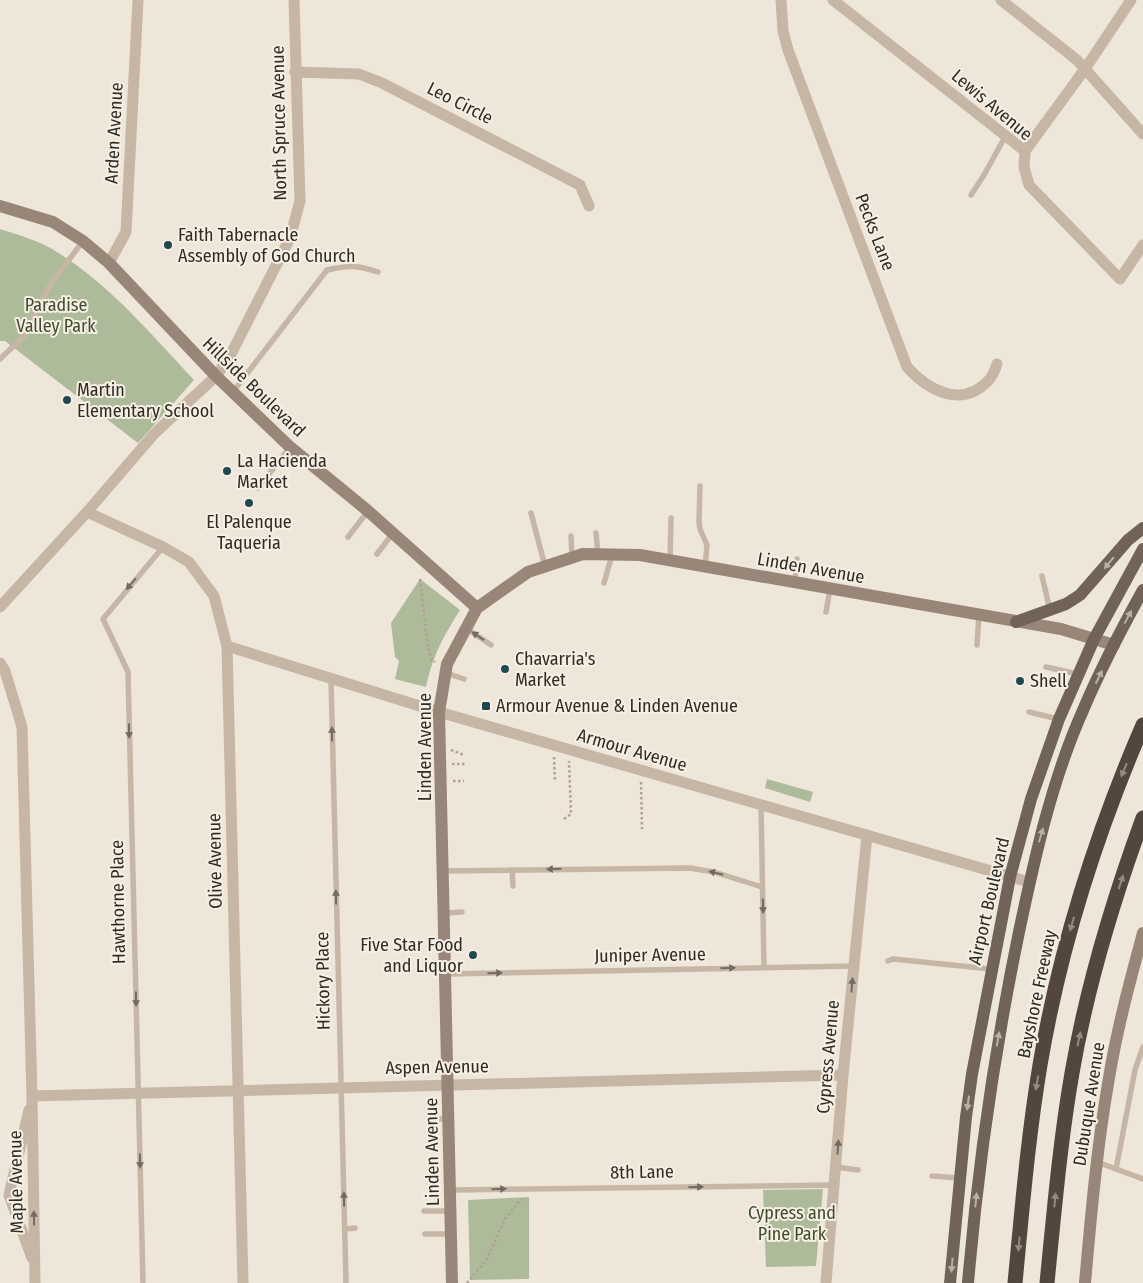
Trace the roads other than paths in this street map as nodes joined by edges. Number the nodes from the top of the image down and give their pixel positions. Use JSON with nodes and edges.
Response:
{"nodes":[{"id":1,"x":138,"y":0,"type":"edge"},
{"id":2,"x":294,"y":0,"type":"edge"},
{"id":3,"x":781,"y":0,"type":"edge"},
{"id":4,"x":833,"y":0,"type":"edge"},
{"id":5,"x":1001,"y":0,"type":"edge"},
{"id":6,"x":1132,"y":0,"type":"edge"},
{"id":7,"x":1085,"y":69,"type":"junction"},
{"id":8,"x":295,"y":72,"type":"junction"},
{"id":9,"x":1143,"y":134,"type":"edge"},
{"id":10,"x":1006,"y":135,"type":"junction"},
{"id":11,"x":1025,"y":151,"type":"junction"},
{"id":12,"x":971,"y":195,"type":"dead end"},
{"id":13,"x":0,"y":206,"type":"edge"},
{"id":14,"x":589,"y":206,"type":"dead end"},
{"id":15,"x":84,"y":241,"type":"junction"},
{"id":16,"x":1143,"y":245,"type":"edge"},
{"id":17,"x":109,"y":263,"type":"junction"},
{"id":18,"x":378,"y":272,"type":"dead end"},
{"id":19,"x":0,"y":359,"type":"edge"},
{"id":20,"x":997,"y":364,"type":"dead end"},
{"id":21,"x":216,"y":376,"type":"junction"},
{"id":22,"x":232,"y":393,"type":"junction"},
{"id":23,"x":290,"y":447,"type":"junction"},
{"id":24,"x":700,"y":486,"type":"dead end"},
{"id":25,"x":258,"y":488,"type":"dead end"},
{"id":26,"x":368,"y":511,"type":"junction"},
{"id":27,"x":87,"y":512,"type":"junction"},
{"id":28,"x":531,"y":513,"type":"dead end"},
{"id":29,"x":671,"y":518,"type":"dead end"},
{"id":30,"x":1143,"y":528,"type":"edge"},
{"id":31,"x":393,"y":533,"type":"junction"},
{"id":32,"x":596,"y":533,"type":"dead end"},
{"id":33,"x":571,"y":536,"type":"dead end"},
{"id":34,"x":348,"y":537,"type":"dead end"},
{"id":35,"x":163,"y":547,"type":"junction"},
{"id":36,"x":1143,"y":549,"type":"edge"},
{"id":37,"x":377,"y":554,"type":"dead end"},
{"id":38,"x":598,"y":554,"type":"junction"},
{"id":39,"x":612,"y":555,"type":"junction"},
{"id":40,"x":572,"y":558,"type":"junction"},
{"id":41,"x":797,"y":559,"type":"dead end"},
{"id":42,"x":670,"y":560,"type":"junction"},
{"id":43,"x":545,"y":566,"type":"junction"},
{"id":44,"x":705,"y":567,"type":"junction"},
{"id":45,"x":1042,"y":576,"type":"dead end"},
{"id":46,"x":795,"y":582,"type":"junction"},
{"id":47,"x":604,"y":583,"type":"dead end"},
{"id":48,"x":830,"y":589,"type":"junction"},
{"id":49,"x":1143,"y":590,"type":"edge"},
{"id":50,"x":0,"y":607,"type":"edge"},
{"id":51,"x":477,"y":608,"type":"junction"},
{"id":52,"x":1050,"y":610,"type":"junction"},
{"id":53,"x":826,"y":612,"type":"dead end"},
{"id":54,"x":979,"y":615,"type":"junction"},
{"id":55,"x":1016,"y":622,"type":"junction"},
{"id":56,"x":465,"y":627,"type":"junction"},
{"id":57,"x":1094,"y":639,"type":"junction"},
{"id":58,"x":492,"y":645,"type":"dead end"},
{"id":59,"x":977,"y":645,"type":"dead end"},
{"id":60,"x":1114,"y":645,"type":"junction"},
{"id":61,"x":227,"y":646,"type":"junction"},
{"id":62,"x":0,"y":663,"type":"edge"},
{"id":63,"x":1046,"y":667,"type":"dead end"},
{"id":64,"x":446,"y":668,"type":"junction"},
{"id":65,"x":1078,"y":674,"type":"junction"},
{"id":66,"x":331,"y":678,"type":"junction"},
{"id":67,"x":464,"y":680,"type":"dead end"},
{"id":68,"x":439,"y":712,"type":"junction"},
{"id":69,"x":1029,"y":712,"type":"dead end"},
{"id":70,"x":1058,"y":720,"type":"junction"},
{"id":71,"x":1143,"y":725,"type":"edge"},
{"id":72,"x":761,"y":805,"type":"junction"},
{"id":73,"x":1143,"y":818,"type":"edge"},
{"id":74,"x":867,"y":835,"type":"junction"},
{"id":75,"x":512,"y":870,"type":"junction"},
{"id":76,"x":443,"y":871,"type":"junction"},
{"id":77,"x":1010,"y":877,"type":"junction"},
{"id":78,"x":1029,"y":882,"type":"junction"},
{"id":79,"x":512,"y":886,"type":"dead end"},
{"id":80,"x":762,"y":887,"type":"junction"},
{"id":81,"x":445,"y":912,"type":"junction"},
{"id":82,"x":462,"y":912,"type":"dead end"},
{"id":83,"x":1143,"y":934,"type":"edge"},
{"id":84,"x":888,"y":961,"type":"dead end"},
{"id":85,"x":854,"y":966,"type":"junction"},
{"id":86,"x":764,"y":967,"type":"junction"},
{"id":87,"x":991,"y":969,"type":"junction"},
{"id":88,"x":446,"y":974,"type":"junction"},
{"id":89,"x":1143,"y":1047,"type":"edge"},
{"id":90,"x":843,"y":1076,"type":"junction"},
{"id":91,"x":447,"y":1085,"type":"junction"},
{"id":92,"x":341,"y":1087,"type":"junction"},
{"id":93,"x":238,"y":1092,"type":"junction"},
{"id":94,"x":138,"y":1094,"type":"junction"},
{"id":95,"x":32,"y":1096,"type":"junction"},
{"id":96,"x":1097,"y":1162,"type":"junction"},
{"id":97,"x":836,"y":1167,"type":"junction"},
{"id":98,"x":1116,"y":1169,"type":"junction"},
{"id":99,"x":858,"y":1170,"type":"dead end"},
{"id":100,"x":932,"y":1176,"type":"dead end"},
{"id":101,"x":960,"y":1178,"type":"junction"},
{"id":102,"x":1143,"y":1179,"type":"edge"},
{"id":103,"x":835,"y":1185,"type":"junction"},
{"id":104,"x":450,"y":1190,"type":"junction"},
{"id":105,"x":450,"y":1210,"type":"junction"},
{"id":106,"x":424,"y":1211,"type":"dead end"},
{"id":107,"x":345,"y":1228,"type":"junction"},
{"id":108,"x":355,"y":1228,"type":"dead end"},
{"id":109,"x":425,"y":1234,"type":"dead end"},
{"id":110,"x":451,"y":1234,"type":"junction"},
{"id":111,"x":35,"y":1266,"type":"junction"},
{"id":112,"x":35,"y":1283,"type":"edge"},
{"id":113,"x":143,"y":1283,"type":"edge"},
{"id":114,"x":243,"y":1283,"type":"edge"},
{"id":115,"x":346,"y":1283,"type":"edge"},
{"id":116,"x":452,"y":1283,"type":"edge"},
{"id":117,"x":826,"y":1283,"type":"edge"},
{"id":118,"x":950,"y":1283,"type":"edge"},
{"id":119,"x":968,"y":1283,"type":"edge"},
{"id":120,"x":1016,"y":1283,"type":"edge"},
{"id":121,"x":1047,"y":1283,"type":"edge"},
{"id":122,"x":1085,"y":1283,"type":"edge"}],
"edges":[{"from":1,"to":17,"type":"street","name":"Arden Avenue"},
{"from":2,"to":8,"type":"street","name":"North Spruce Avenue"},
{"from":3,"to":20,"type":"street","name":"Pecks Lane"},
{"from":4,"to":10,"type":"street","name":"Lewis Avenue"},
{"from":5,"to":7,"type":"street"},
{"from":6,"to":7,"type":"street"},
{"from":7,"to":9,"type":"street"},
{"from":7,"to":11,"type":"street"},
{"from":8,"to":14,"type":"street","name":"Leo Circle"},
{"from":8,"to":21,"type":"street","name":"North Spruce Avenue"},
{"from":10,"to":11,"type":"street","name":"Lewis Avenue"},
{"from":10,"to":12,"type":"lane"},
{"from":11,"to":16,"type":"street","name":"Lewis Avenue"},
{"from":13,"to":15,"type":"street","name":"Hillside Boulevard"},
{"from":15,"to":17,"type":"street","name":"Hillside Boulevard"},
{"from":15,"to":19,"type":"lane"},
{"from":17,"to":21,"type":"street","name":"Hillside Boulevard"},
{"from":18,"to":22,"type":"lane"},
{"from":21,"to":22,"type":"street","name":"Hillside Boulevard"},
{"from":21,"to":27,"type":"street","name":"North Spruce Avenue"},
{"from":22,"to":23,"type":"street","name":"Hillside Boulevard"},
{"from":23,"to":25,"type":"lane"},
{"from":23,"to":26,"type":"street","name":"Hillside Boulevard"},
{"from":24,"to":44,"type":"lane"},
{"from":26,"to":31,"type":"street","name":"Hillside Boulevard"},
{"from":26,"to":34,"type":"lane"},
{"from":27,"to":35,"type":"street","name":"Olive Avenue"},
{"from":27,"to":50,"type":"street","name":"North Spruce Avenue"},
{"from":28,"to":43,"type":"lane"},
{"from":29,"to":42,"type":"lane"},
{"from":30,"to":52,"type":"main road","one_way":true},
{"from":31,"to":37,"type":"lane"},
{"from":31,"to":51,"type":"street","name":"Hillside Boulevard"},
{"from":32,"to":38,"type":"lane"},
{"from":33,"to":40,"type":"lane"},
{"from":35,"to":61,"type":"street","name":"Olive Avenue"},
{"from":35,"to":94,"type":"lane","name":"Hawthorne Place","one_way":true},
{"from":36,"to":57,"type":"main road","name":"Airport Boulevard"},
{"from":38,"to":39,"type":"street","name":"Linden Avenue"},
{"from":38,"to":40,"type":"street","name":"Linden Avenue"},
{"from":39,"to":42,"type":"street","name":"Linden Avenue"},
{"from":39,"to":47,"type":"lane"},
{"from":40,"to":43,"type":"street","name":"Linden Avenue"},
{"from":41,"to":46,"type":"lane"},
{"from":42,"to":44,"type":"street","name":"Linden Avenue"},
{"from":43,"to":51,"type":"street","name":"Linden Avenue"},
{"from":44,"to":46,"type":"street","name":"Linden Avenue"},
{"from":45,"to":52,"type":"lane"},
{"from":46,"to":48,"type":"street","name":"Linden Avenue"},
{"from":48,"to":53,"type":"lane"},
{"from":48,"to":54,"type":"street","name":"Linden Avenue"},
{"from":60,"to":49,"type":"main road","name":"Airport Boulevard","one_way":true},
{"from":51,"to":56,"type":"street","name":"Linden Avenue"},
{"from":52,"to":55,"type":"main road"},
{"from":54,"to":55,"type":"street","name":"Linden Avenue"},
{"from":54,"to":59,"type":"lane"},
{"from":55,"to":57,"type":"street","name":"Linden Avenue"},
{"from":58,"to":56,"type":"lane","one_way":true},
{"from":56,"to":64,"type":"street","name":"Linden Avenue"},
{"from":57,"to":60,"type":"street","name":"Linden Avenue"},
{"from":57,"to":65,"type":"main road","name":"Airport Boulevard"},
{"from":78,"to":60,"type":"main road","name":"Airport Boulevard","one_way":true},
{"from":61,"to":66,"type":"street","name":"Armour Avenue"},
{"from":61,"to":93,"type":"street","name":"Olive Avenue"},
{"from":62,"to":95,"type":"street","name":"Maple Avenue"},
{"from":63,"to":65,"type":"lane"},
{"from":64,"to":67,"type":"lane"},
{"from":64,"to":68,"type":"street","name":"Linden Avenue"},
{"from":65,"to":70,"type":"main road","name":"Airport Boulevard"},
{"from":66,"to":68,"type":"street","name":"Armour Avenue"},
{"from":92,"to":66,"type":"lane","name":"Hickory Place","one_way":true},
{"from":68,"to":72,"type":"street","name":"Armour Avenue"},
{"from":68,"to":76,"type":"street","name":"Linden Avenue"},
{"from":69,"to":70,"type":"lane"},
{"from":70,"to":77,"type":"main road","name":"Airport Boulevard"},
{"from":71,"to":120,"type":"highway","name":"Bayshore Freeway","one_way":true},
{"from":72,"to":74,"type":"street","name":"Armour Avenue"},
{"from":72,"to":80,"type":"lane"},
{"from":121,"to":73,"type":"highway","one_way":true},
{"from":74,"to":77,"type":"street","name":"Armour Avenue"},
{"from":74,"to":85,"type":"street","name":"Cypress Avenue"},
{"from":75,"to":76,"type":"lane"},
{"from":75,"to":79,"type":"lane"},
{"from":80,"to":75,"type":"lane","one_way":true},
{"from":76,"to":81,"type":"street","name":"Linden Avenue"},
{"from":77,"to":78,"type":"street","name":"Armour Avenue"},
{"from":77,"to":87,"type":"main road","name":"Airport Boulevard"},
{"from":119,"to":78,"type":"main road","name":"Airport Boulevard","one_way":true},
{"from":80,"to":86,"type":"lane","one_way":true},
{"from":81,"to":82,"type":"lane"},
{"from":81,"to":88,"type":"street","name":"Linden Avenue"},
{"from":83,"to":96,"type":"street","name":"Dubuque Avenue"},
{"from":84,"to":87,"type":"lane"},
{"from":85,"to":86,"type":"lane","name":"Juniper Avenue"},
{"from":90,"to":85,"type":"street","name":"Cypress Avenue","one_way":true},
{"from":88,"to":86,"type":"lane","name":"Juniper Avenue","one_way":true},
{"from":87,"to":101,"type":"main road","name":"Airport Boulevard","one_way":true},
{"from":88,"to":91,"type":"street","name":"Linden Avenue"},
{"from":89,"to":98,"type":"lane"},
{"from":90,"to":91,"type":"street","name":"Aspen Avenue"},
{"from":97,"to":90,"type":"street","name":"Cypress Avenue","one_way":true},
{"from":91,"to":92,"type":"street","name":"Aspen Avenue"},
{"from":91,"to":104,"type":"street","name":"Linden Avenue"},
{"from":92,"to":93,"type":"street","name":"Aspen Avenue"},
{"from":107,"to":92,"type":"lane","name":"Hickory Place","one_way":true},
{"from":93,"to":94,"type":"street","name":"Aspen Avenue"},
{"from":93,"to":114,"type":"street","name":"Olive Avenue"},
{"from":94,"to":95,"type":"street","name":"Aspen Avenue"},
{"from":94,"to":113,"type":"lane","name":"Hawthorne Place","one_way":true},
{"from":111,"to":95,"type":"street","name":"Maple Avenue","one_way":true},
{"from":95,"to":111,"type":"street","name":"Maple Avenue"},
{"from":96,"to":98,"type":"lane"},
{"from":96,"to":122,"type":"street","name":"Dubuque Avenue"},
{"from":97,"to":99,"type":"lane"},
{"from":97,"to":103,"type":"street","name":"Cypress Avenue"},
{"from":98,"to":102,"type":"lane"},
{"from":100,"to":101,"type":"lane"},
{"from":101,"to":118,"type":"main road","name":"Airport Boulevard","one_way":true},
{"from":104,"to":103,"type":"lane","name":"8th Lane","one_way":true},
{"from":103,"to":117,"type":"street","name":"Cypress Avenue"},
{"from":104,"to":105,"type":"street","name":"Linden Avenue"},
{"from":105,"to":106,"type":"lane"},
{"from":105,"to":110,"type":"street","name":"Linden Avenue"},
{"from":107,"to":108,"type":"lane"},
{"from":107,"to":115,"type":"lane","name":"Hickory Place"},
{"from":109,"to":110,"type":"lane"},
{"from":110,"to":116,"type":"street","name":"Linden Avenue"},
{"from":111,"to":112,"type":"street","name":"Maple Avenue"}]}
